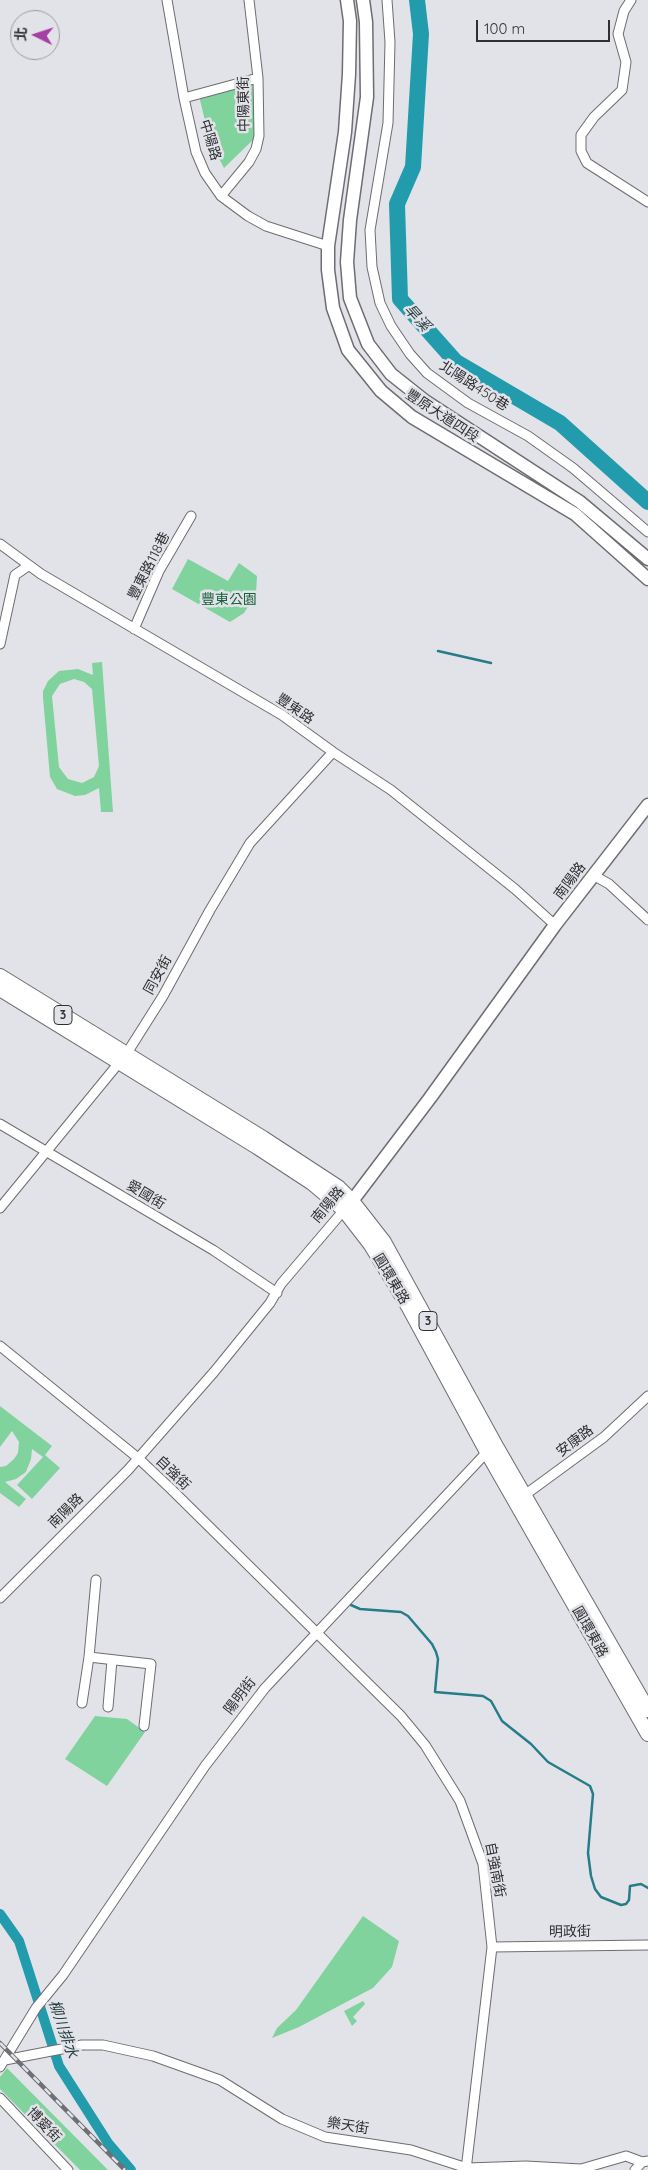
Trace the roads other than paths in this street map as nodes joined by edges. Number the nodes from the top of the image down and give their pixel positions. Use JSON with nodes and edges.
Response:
{"nodes":[{"id":1,"x":167,"y":0,"type":"edge"},
{"id":2,"x":249,"y":0,"type":"edge"},
{"id":3,"x":347,"y":0,"type":"edge"},
{"id":4,"x":363,"y":0,"type":"edge"},
{"id":5,"x":387,"y":0,"type":"edge"},
{"id":6,"x":630,"y":0,"type":"edge"},
{"id":7,"x":258,"y":78,"type":"junction"},
{"id":8,"x":184,"y":98,"type":"junction"},
{"id":9,"x":221,"y":196,"type":"junction"},
{"id":10,"x":648,"y":202,"type":"edge"},
{"id":11,"x":328,"y":246,"type":"junction"},
{"id":12,"x":191,"y":516,"type":"dead end"},
{"id":13,"x":648,"y":532,"type":"edge"},
{"id":14,"x":0,"y":544,"type":"edge"},
{"id":15,"x":648,"y":559,"type":"edge"},
{"id":16,"x":28,"y":566,"type":"junction"},
{"id":17,"x":648,"y":579,"type":"edge"},
{"id":18,"x":134,"y":629,"type":"junction"},
{"id":19,"x":0,"y":644,"type":"edge"},
{"id":20,"x":333,"y":752,"type":"junction"},
{"id":21,"x":648,"y":805,"type":"edge"},
{"id":22,"x":594,"y":875,"type":"junction"},
{"id":23,"x":648,"y":920,"type":"edge"},
{"id":24,"x":555,"y":925,"type":"junction"},
{"id":25,"x":0,"y":976,"type":"edge"},
{"id":26,"x":0,"y":990,"type":"edge"},
{"id":27,"x":124,"y":1058,"type":"junction"},
{"id":28,"x":0,"y":1124,"type":"edge"},
{"id":29,"x":48,"y":1152,"type":"junction"},
{"id":30,"x":348,"y":1206,"type":"junction"},
{"id":31,"x":0,"y":1208,"type":"edge"},
{"id":32,"x":277,"y":1293,"type":"junction"},
{"id":33,"x":0,"y":1346,"type":"edge"},
{"id":34,"x":648,"y":1396,"type":"edge"},
{"id":35,"x":491,"y":1449,"type":"junction"},
{"id":36,"x":138,"y":1458,"type":"junction"},
{"id":37,"x":520,"y":1499,"type":"junction"},
{"id":38,"x":96,"y":1580,"type":"dead end"},
{"id":39,"x":0,"y":1598,"type":"edge"},
{"id":40,"x":315,"y":1632,"type":"junction"},
{"id":41,"x":89,"y":1657,"type":"junction"},
{"id":42,"x":112,"y":1660,"type":"junction"},
{"id":43,"x":82,"y":1703,"type":"dead end"},
{"id":44,"x":108,"y":1707,"type":"dead end"},
{"id":45,"x":648,"y":1710,"type":"edge"},
{"id":46,"x":144,"y":1726,"type":"dead end"},
{"id":47,"x":648,"y":1734,"type":"edge"},
{"id":48,"x":648,"y":1945,"type":"edge"},
{"id":49,"x":492,"y":1947,"type":"junction"},
{"id":50,"x":3,"y":2063,"type":"edge"},
{"id":51,"x":0,"y":2098,"type":"edge"},
{"id":52,"x":645,"y":2162,"type":"edge"},
{"id":53,"x":466,"y":2169,"type":"edge"},
{"id":54,"x":68,"y":2170,"type":"edge"},
{"id":55,"x":636,"y":2170,"type":"edge"}],
"edges":[{"from":1,"to":8,"type":"street","name":"中陽路"},
{"from":2,"to":7,"type":"street","name":"中陽東街"},
{"from":3,"to":11,"type":"street","name":"豐原大道四段"},
{"from":4,"to":15,"type":"street","name":"豐原大道四段"},
{"from":5,"to":13,"type":"street","name":"北陽路450巷"},
{"from":6,"to":10,"type":"street"},
{"from":7,"to":8,"type":"street"},
{"from":7,"to":9,"type":"street","name":"中陽東街"},
{"from":8,"to":9,"type":"street","name":"中陽路"},
{"from":9,"to":11,"type":"street","name":"中陽路"},
{"from":11,"to":17,"type":"street","name":"豐原大道四段"},
{"from":12,"to":18,"type":"street","name":"豐東路118巷"},
{"from":14,"to":16,"type":"street","name":"豐東路"},
{"from":16,"to":18,"type":"street","name":"豐東路"},
{"from":16,"to":19,"type":"street"},
{"from":18,"to":20,"type":"street","name":"豐東路"},
{"from":20,"to":24,"type":"street","name":"豐東路"},
{"from":20,"to":27,"type":"street","name":"同安街"},
{"from":21,"to":22,"type":"street","name":"南陽路"},
{"from":22,"to":23,"type":"street"},
{"from":22,"to":24,"type":"street","name":"南陽路"},
{"from":24,"to":30,"type":"street","name":"南陽路"},
{"from":25,"to":27,"type":"main road","name":"圓環東路","number":"3"},
{"from":26,"to":27,"type":"main road","name":"圓環東路","number":"3"},
{"from":27,"to":29,"type":"street","name":"同安街"},
{"from":27,"to":30,"type":"main road","name":"圓環東路","number":"3"},
{"from":28,"to":29,"type":"street","name":"愛國街"},
{"from":29,"to":31,"type":"street","name":"同安街"},
{"from":29,"to":32,"type":"street","name":"愛國街"},
{"from":30,"to":32,"type":"street","name":"南陽路"},
{"from":30,"to":35,"type":"main road","name":"圓環東路","number":"3"},
{"from":32,"to":36,"type":"street","name":"南陽路"},
{"from":33,"to":36,"type":"street","name":"自強街"},
{"from":34,"to":37,"type":"street","name":"安康路"},
{"from":35,"to":37,"type":"main road","name":"圓環東路","number":"3"},
{"from":35,"to":40,"type":"street","name":"陽明街"},
{"from":36,"to":39,"type":"street","name":"南陽路"},
{"from":36,"to":40,"type":"street","name":"自強街"},
{"from":37,"to":45,"type":"main road","name":"圓環東路","number":"3"},
{"from":37,"to":47,"type":"main road","name":"圓環東路","number":"3"},
{"from":38,"to":41,"type":"street"},
{"from":40,"to":49,"type":"street","name":"自強南街"},
{"from":40,"to":50,"type":"street","name":"陽明街"},
{"from":41,"to":42,"type":"street"},
{"from":41,"to":43,"type":"street"},
{"from":42,"to":44,"type":"street"},
{"from":42,"to":46,"type":"street"},
{"from":48,"to":49,"type":"street","name":"明政街"},
{"from":49,"to":53,"type":"street","name":"自強南街"},
{"from":50,"to":53,"type":"street","name":"樂天街"},
{"from":51,"to":54,"type":"street","name":"博愛街"},
{"from":52,"to":53,"type":"street","name":"樂天街"},
{"from":52,"to":55,"type":"street"}]}
